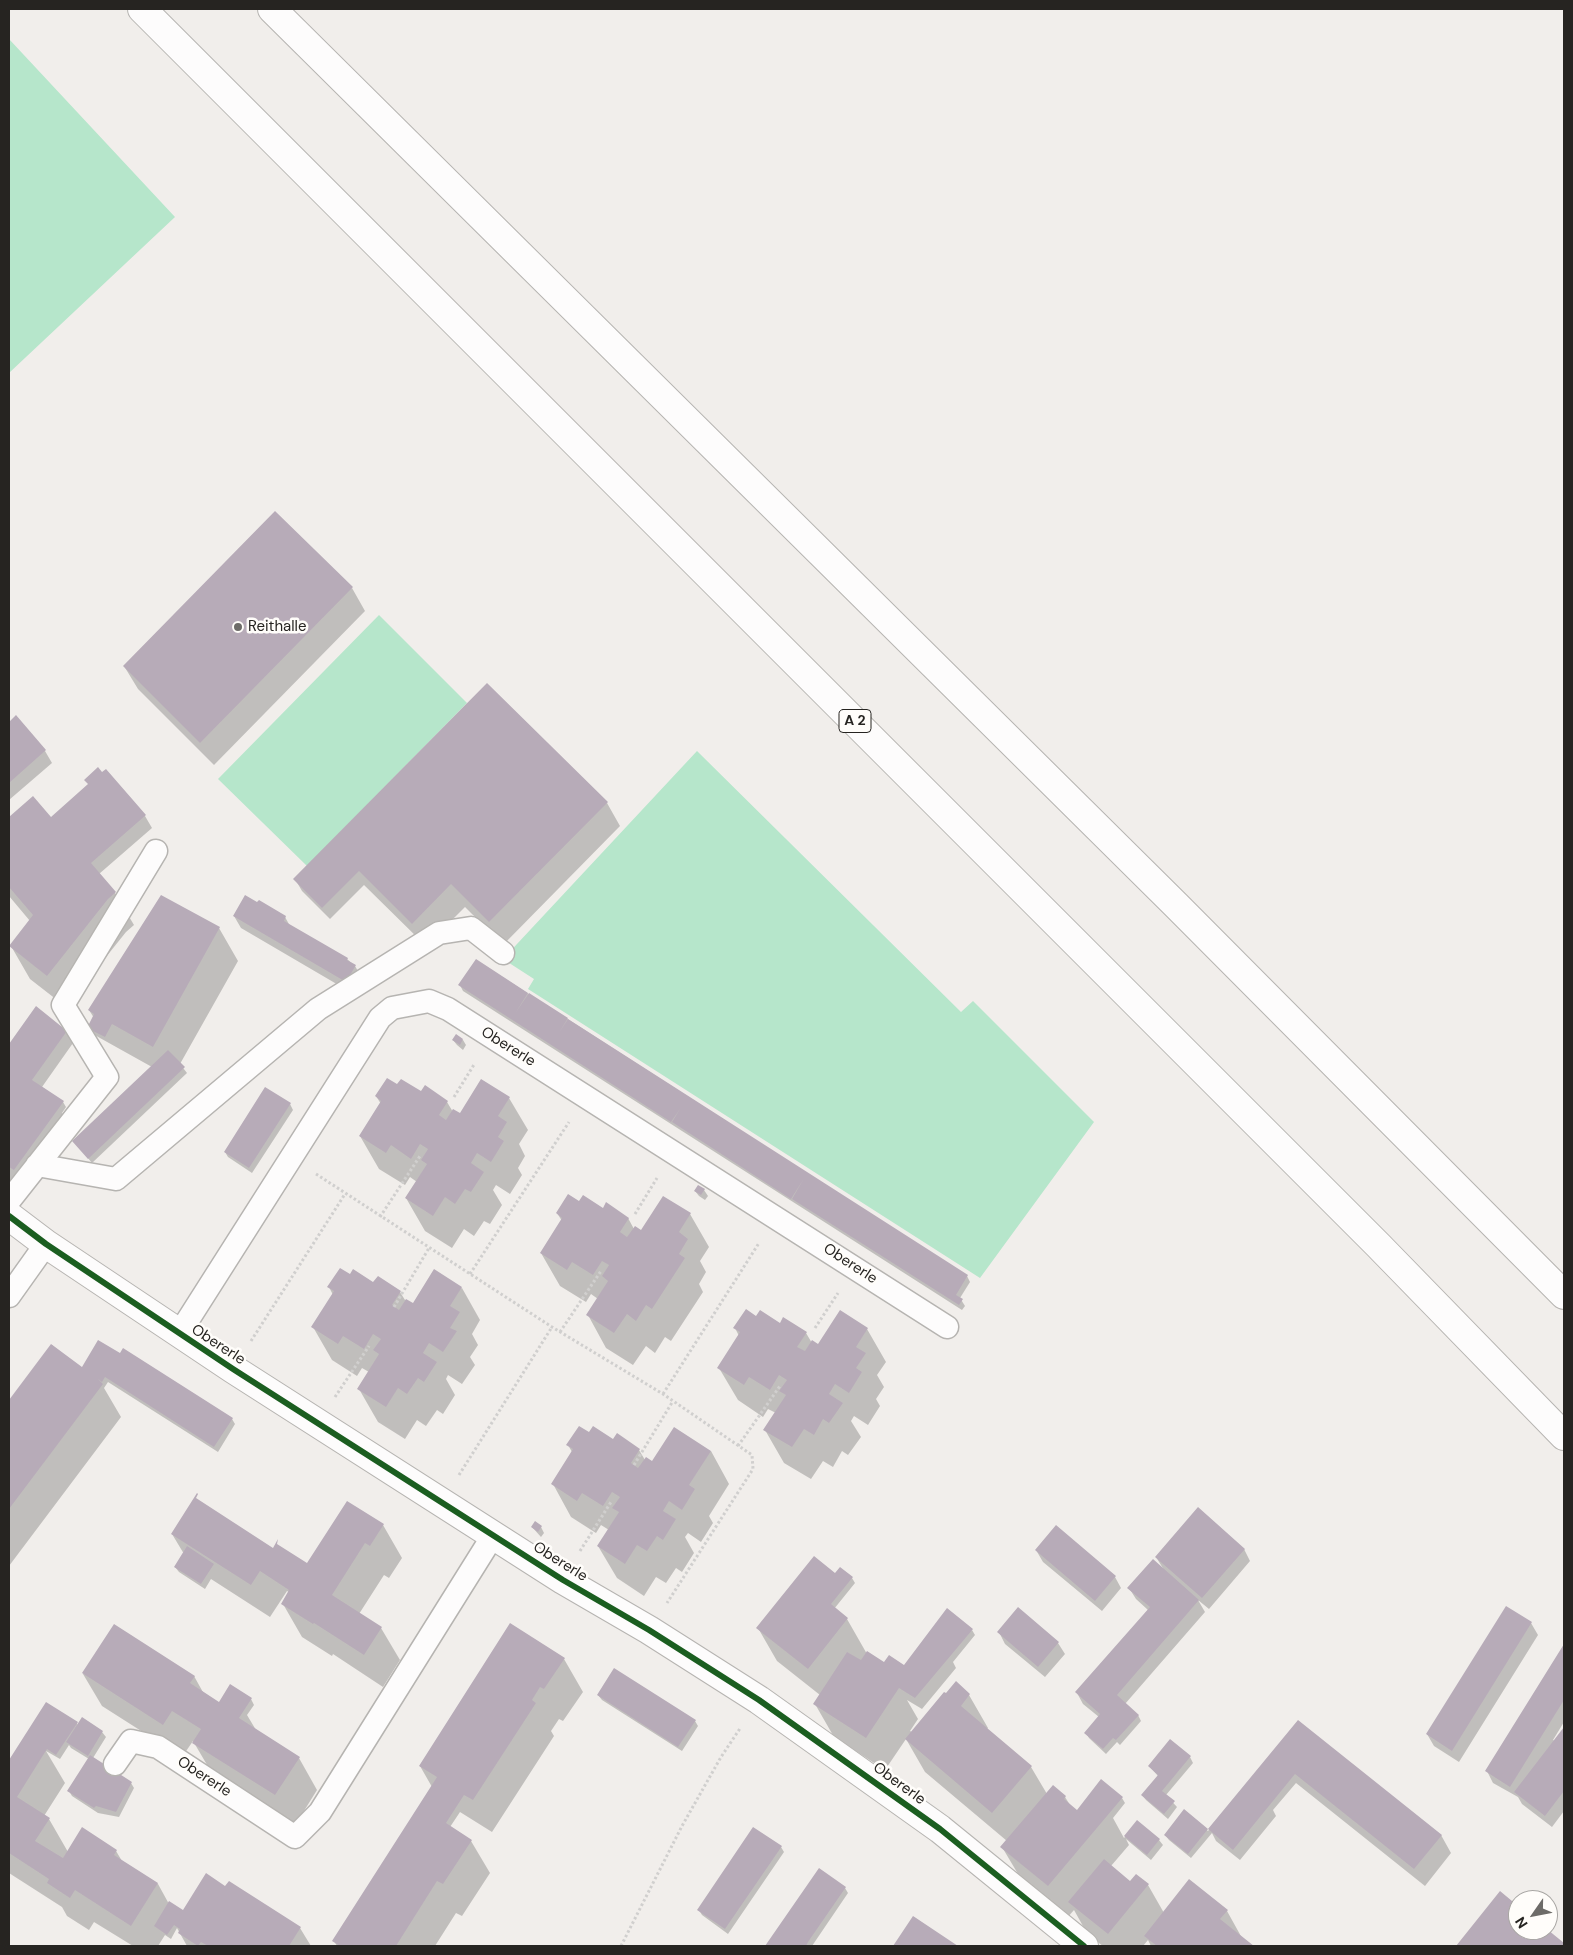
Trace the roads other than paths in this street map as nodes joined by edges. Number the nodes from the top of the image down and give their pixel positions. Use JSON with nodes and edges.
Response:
{"nodes":[{"id":1,"x":142,"y":9,"type":"edge"},
{"id":2,"x":272,"y":9,"type":"edge"},
{"id":3,"x":156,"y":852,"type":"dead end"},
{"id":4,"x":503,"y":953,"type":"dead end"},
{"id":5,"x":37,"y":1165,"type":"junction"},
{"id":6,"x":9,"y":1201,"type":"edge"},
{"id":7,"x":9,"y":1216,"type":"edge"},
{"id":8,"x":46,"y":1244,"type":"junction"},
{"id":9,"x":1564,"y":1295,"type":"edge"},
{"id":10,"x":9,"y":1296,"type":"edge"},
{"id":11,"x":947,"y":1327,"type":"dead end"},
{"id":12,"x":179,"y":1334,"type":"junction"},
{"id":13,"x":1564,"y":1436,"type":"edge"},
{"id":14,"x":494,"y":1534,"type":"junction"},
{"id":15,"x":115,"y":1764,"type":"dead end"},
{"id":16,"x":1084,"y":1946,"type":"edge"}],
"edges":[{"from":1,"to":13,"type":"main road","number":"A 2"},
{"from":2,"to":9,"type":"main road"},
{"from":3,"to":5,"type":"lane"},
{"from":4,"to":5,"type":"lane"},
{"from":5,"to":6,"type":"lane"},
{"from":7,"to":8,"type":"main road","name":"Obererle"},
{"from":8,"to":10,"type":"lane"},
{"from":8,"to":12,"type":"main road","name":"Obererle"},
{"from":11,"to":12,"type":"lane","name":"Obererle"},
{"from":12,"to":14,"type":"main road","name":"Obererle"},
{"from":14,"to":15,"type":"lane","name":"Obererle"},
{"from":14,"to":16,"type":"main road","name":"Obererle"}]}
